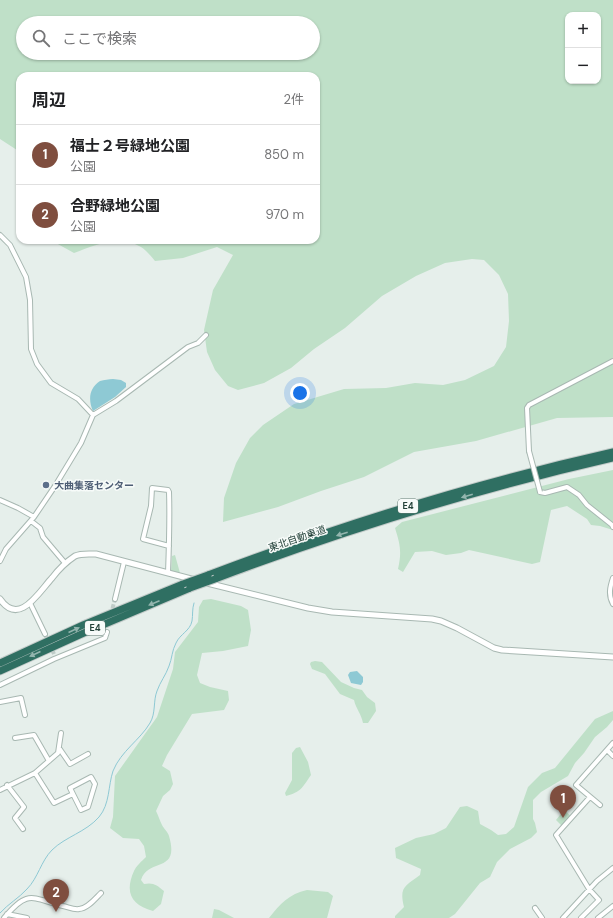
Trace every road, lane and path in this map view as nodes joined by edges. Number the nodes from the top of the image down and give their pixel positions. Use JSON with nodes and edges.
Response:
{"nodes":[{"id":1,"x":0,"y":235,"type":"edge"},
{"id":2,"x":206,"y":335,"type":"dead end"},
{"id":3,"x":613,"y":361,"type":"edge"},
{"id":4,"x":93,"y":415,"type":"junction"},
{"id":5,"x":613,"y":452,"type":"edge"},
{"id":6,"x":613,"y":458,"type":"edge"},
{"id":7,"x":0,"y":500,"type":"edge"},
{"id":8,"x":32,"y":519,"type":"junction"},
{"id":9,"x":613,"y":528,"type":"edge"},
{"id":10,"x":169,"y":546,"type":"junction"},
{"id":11,"x":0,"y":561,"type":"edge"},
{"id":12,"x":124,"y":562,"type":"junction"},
{"id":13,"x":65,"y":563,"type":"junction"},
{"id":14,"x":168,"y":573,"type":"junction"},
{"id":15,"x":613,"y":578,"type":"edge"},
{"id":16,"x":0,"y":599,"type":"edge"},
{"id":17,"x":115,"y":599,"type":"tunnel mouth"},
{"id":18,"x":30,"y":603,"type":"junction"},
{"id":19,"x":613,"y":604,"type":"edge"},
{"id":20,"x":107,"y":632,"type":"dead end"},
{"id":21,"x":45,"y":634,"type":"tunnel mouth"},
{"id":22,"x":613,"y":657,"type":"edge"},
{"id":23,"x":0,"y":664,"type":"edge"},
{"id":24,"x":0,"y":671,"type":"edge"},
{"id":25,"x":0,"y":685,"type":"edge"},
{"id":26,"x":0,"y":702,"type":"edge"},
{"id":27,"x":25,"y":715,"type":"dead end"},
{"id":28,"x":61,"y":733,"type":"dead end"},
{"id":29,"x":15,"y":738,"type":"dead end"},
{"id":30,"x":613,"y":743,"type":"edge"},
{"id":31,"x":58,"y":748,"type":"junction"},
{"id":32,"x":607,"y":750,"type":"junction"},
{"id":33,"x":88,"y":754,"type":"dead end"},
{"id":34,"x":613,"y":756,"type":"edge"},
{"id":35,"x":48,"y":761,"type":"junction"},
{"id":36,"x":35,"y":773,"type":"junction"},
{"id":37,"x":7,"y":785,"type":"junction"},
{"id":38,"x":0,"y":790,"type":"edge"},
{"id":39,"x":73,"y":794,"type":"junction"},
{"id":40,"x":590,"y":797,"type":"junction"},
{"id":41,"x":600,"y":805,"type":"dead end"},
{"id":42,"x":23,"y":829,"type":"dead end"},
{"id":43,"x":613,"y":868,"type":"edge"},
{"id":44,"x":589,"y":889,"type":"junction"},
{"id":45,"x":101,"y":893,"type":"dead end"},
{"id":46,"x":613,"y":906,"type":"edge"},
{"id":47,"x":535,"y":908,"type":"dead end"},
{"id":48,"x":5,"y":916,"type":"edge"},
{"id":49,"x":566,"y":917,"type":"edge"},
{"id":50,"x":27,"y":918,"type":"edge"},
{"id":51,"x":542,"y":918,"type":"edge"},
{"id":52,"x":581,"y":918,"type":"edge"},
{"id":53,"x":598,"y":918,"type":"edge"}],
"edges":[{"from":1,"to":4,"type":"street"},
{"from":2,"to":4,"type":"street"},
{"from":3,"to":9,"type":"street","bridge":true},
{"from":4,"to":8,"type":"street"},
{"from":23,"to":5,"type":"highway","name":"東北自動車道","number":"E4","one_way":true,"bridge":true},
{"from":6,"to":24,"type":"highway","name":"東北自動車道","number":"E4","one_way":true,"bridge":true},
{"from":7,"to":8,"type":"street"},
{"from":8,"to":11,"type":"street"},
{"from":8,"to":13,"type":"street"},
{"from":10,"to":10,"type":"street"},
{"from":10,"to":14,"type":"street"},
{"from":12,"to":13,"type":"street"},
{"from":12,"to":14,"type":"street"},
{"from":12,"to":17,"type":"street"},
{"from":13,"to":18,"type":"street"},
{"from":14,"to":22,"type":"street"},
{"from":15,"to":19,"type":"street"},
{"from":16,"to":18,"type":"street"},
{"from":18,"to":21,"type":"street"},
{"from":20,"to":25,"type":"street"},
{"from":26,"to":27,"type":"street"},
{"from":28,"to":31,"type":"street"},
{"from":29,"to":35,"type":"street"},
{"from":30,"to":32,"type":"street"},
{"from":31,"to":33,"type":"street"},
{"from":31,"to":35,"type":"street"},
{"from":32,"to":34,"type":"street"},
{"from":32,"to":40,"type":"street"},
{"from":35,"to":36,"type":"street"},
{"from":36,"to":37,"type":"street"},
{"from":36,"to":39,"type":"street"},
{"from":37,"to":38,"type":"street"},
{"from":37,"to":42,"type":"street"},
{"from":39,"to":39,"type":"street"},
{"from":40,"to":41,"type":"street"},
{"from":40,"to":44,"type":"street"},
{"from":43,"to":44,"type":"street"},
{"from":44,"to":49,"type":"street"},
{"from":44,"to":52,"type":"street"},
{"from":45,"to":48,"type":"street"},
{"from":46,"to":53,"type":"street"},
{"from":47,"to":51,"type":"street"},
{"from":48,"to":50,"type":"street"}]}
